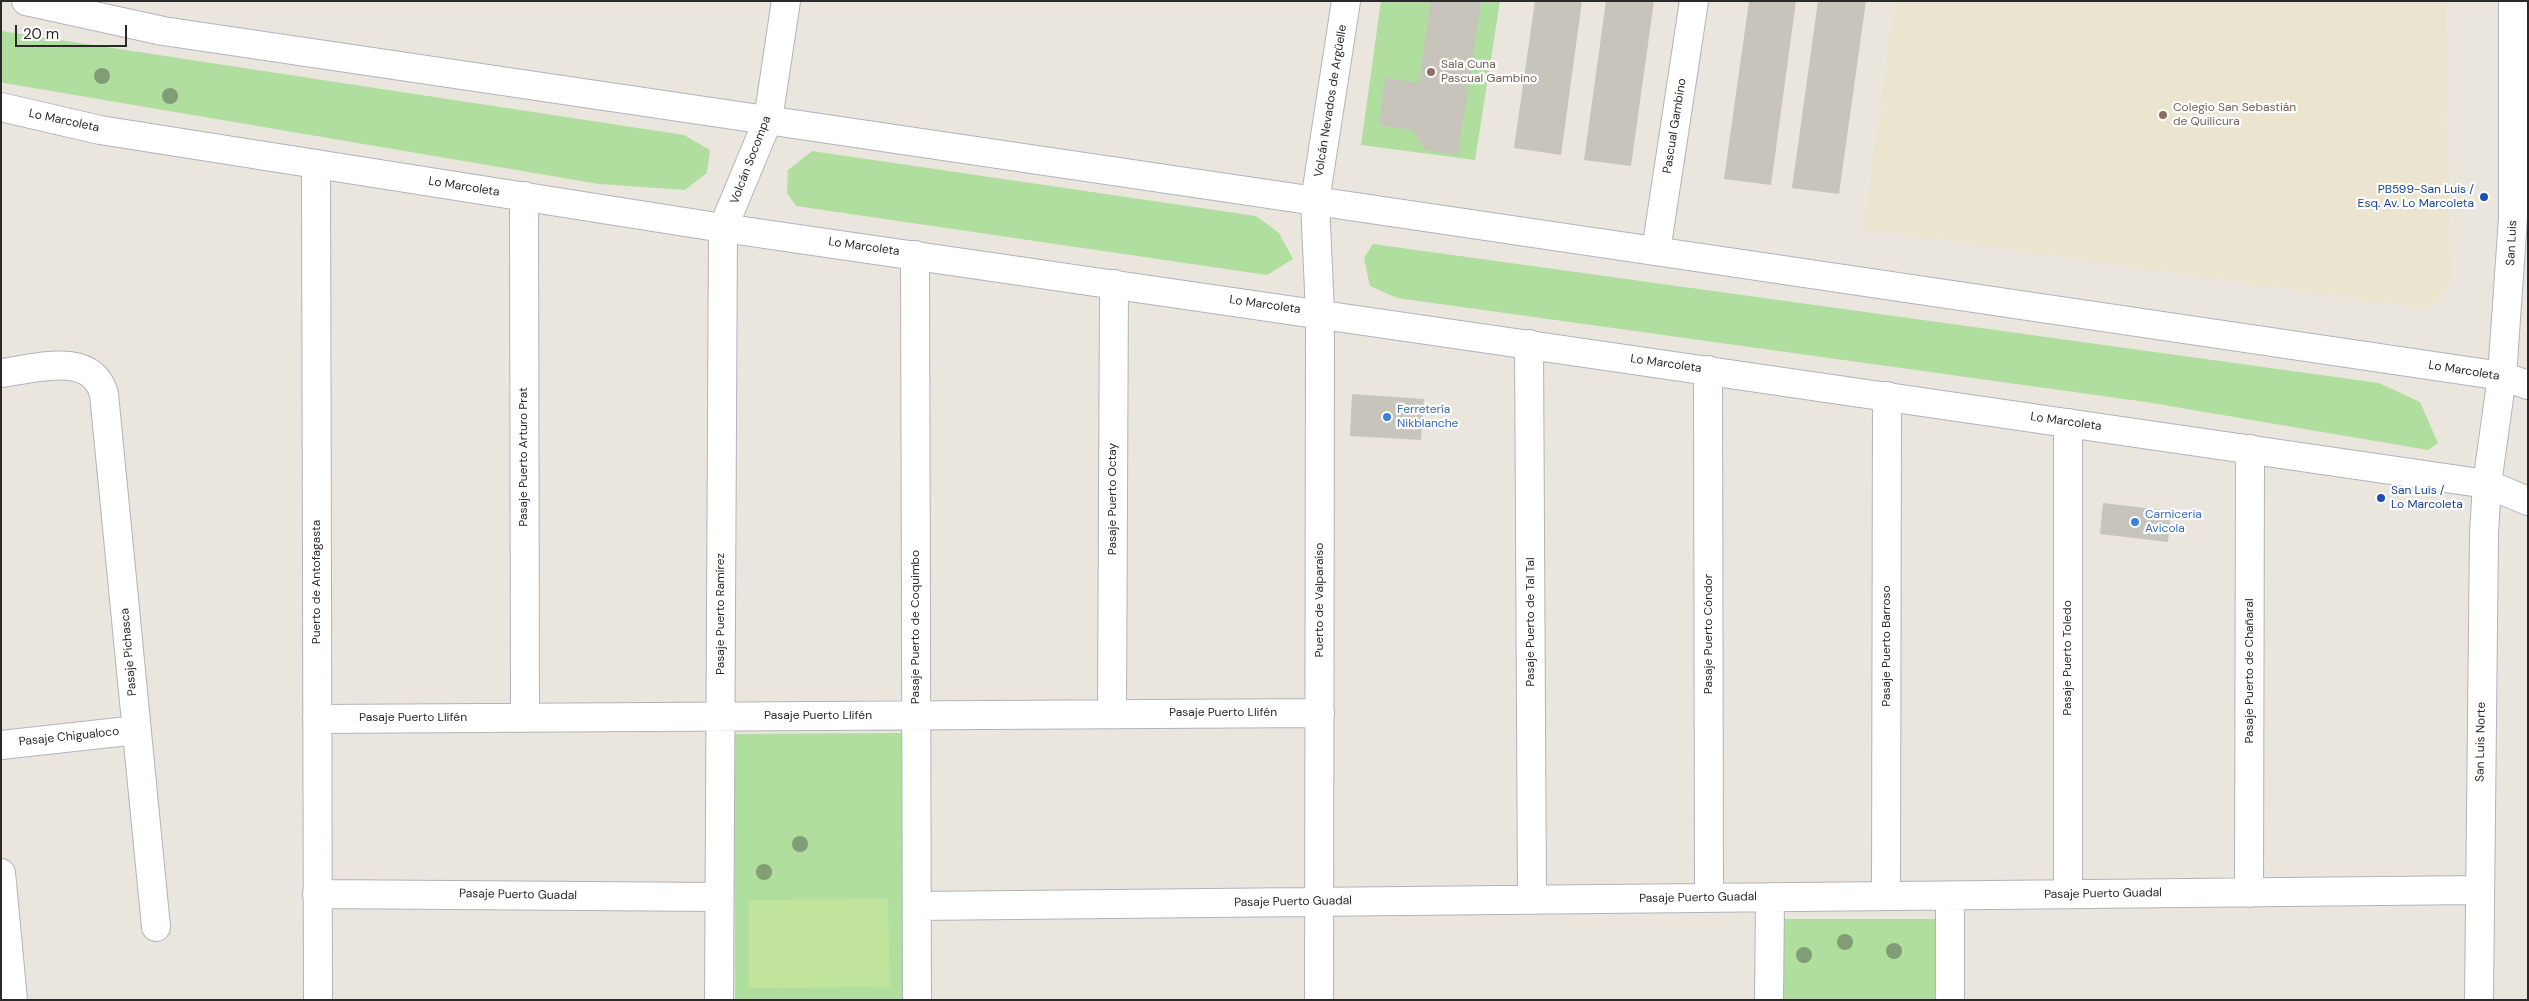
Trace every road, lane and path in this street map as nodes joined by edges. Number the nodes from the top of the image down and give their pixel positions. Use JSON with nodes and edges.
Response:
{"nodes":[{"id":1,"x":26,"y":1,"type":"edge"},
{"id":2,"x":786,"y":1,"type":"edge"},
{"id":3,"x":1346,"y":1,"type":"edge"},
{"id":4,"x":1694,"y":1,"type":"edge"},
{"id":5,"x":2513,"y":1,"type":"edge"},
{"id":6,"x":91,"y":8,"type":"edge"},
{"id":7,"x":1,"y":108,"type":"edge"},
{"id":8,"x":768,"y":120,"type":"junction"},
{"id":9,"x":316,"y":164,"type":"junction"},
{"id":10,"x":524,"y":196,"type":"junction"},
{"id":11,"x":1315,"y":201,"type":"junction"},
{"id":12,"x":723,"y":228,"type":"junction"},
{"id":13,"x":1656,"y":251,"type":"junction"},
{"id":14,"x":915,"y":255,"type":"junction"},
{"id":15,"x":1114,"y":284,"type":"junction"},
{"id":16,"x":1320,"y":314,"type":"junction"},
{"id":17,"x":1529,"y":344,"type":"junction"},
{"id":18,"x":1708,"y":370,"type":"junction"},
{"id":19,"x":1,"y":373,"type":"edge"},
{"id":20,"x":2502,"y":376,"type":"junction"},
{"id":21,"x":2528,"y":385,"type":"edge"},
{"id":22,"x":1887,"y":396,"type":"junction"},
{"id":23,"x":2068,"y":423,"type":"junction"},
{"id":24,"x":2250,"y":449,"type":"junction"},
{"id":25,"x":2487,"y":484,"type":"junction"},
{"id":26,"x":2528,"y":501,"type":"edge"},
{"id":27,"x":1320,"y":713,"type":"junction"},
{"id":28,"x":1112,"y":714,"type":"junction"},
{"id":29,"x":916,"y":715,"type":"junction"},
{"id":30,"x":720,"y":716,"type":"junction"},
{"id":31,"x":525,"y":717,"type":"junction"},
{"id":32,"x":317,"y":719,"type":"junction"},
{"id":33,"x":137,"y":730,"type":"junction"},
{"id":34,"x":1,"y":745,"type":"edge"},
{"id":35,"x":1,"y":873,"type":"edge"},
{"id":36,"x":2479,"y":890,"type":"junction"},
{"id":37,"x":2249,"y":892,"type":"junction"},
{"id":38,"x":317,"y":894,"type":"junction"},
{"id":39,"x":2068,"y":894,"type":"junction"},
{"id":40,"x":1886,"y":896,"type":"junction"},
{"id":41,"x":1950,"y":896,"type":"junction"},
{"id":42,"x":720,"y":897,"type":"junction"},
{"id":43,"x":1770,"y":897,"type":"junction"},
{"id":44,"x":1709,"y":898,"type":"junction"},
{"id":45,"x":1532,"y":900,"type":"junction"},
{"id":46,"x":1319,"y":902,"type":"junction"},
{"id":47,"x":917,"y":906,"type":"junction"},
{"id":48,"x":156,"y":927,"type":"dead end"},
{"id":49,"x":13,"y":1000,"type":"edge"},
{"id":50,"x":318,"y":1000,"type":"edge"},
{"id":51,"x":719,"y":1000,"type":"edge"},
{"id":52,"x":917,"y":1000,"type":"edge"},
{"id":53,"x":1318,"y":1000,"type":"edge"},
{"id":54,"x":1770,"y":1000,"type":"edge"},
{"id":55,"x":1950,"y":1000,"type":"edge"},
{"id":56,"x":2479,"y":1000,"type":"edge"}],
"edges":[{"from":1,"to":6,"type":"street","name":"Lo Marcoleta"},
{"from":2,"to":8,"type":"street","name":"Volcán Socompa"},
{"from":3,"to":11,"type":"street","name":"Volcán Nevados de Argüelle"},
{"from":4,"to":13,"type":"street","name":"Pascual Gambino"},
{"from":5,"to":20,"type":"street","name":"San Luis"},
{"from":6,"to":8,"type":"street","name":"Lo Marcoleta"},
{"from":7,"to":9,"type":"street","name":"Lo Marcoleta"},
{"from":8,"to":11,"type":"street","name":"Lo Marcoleta"},
{"from":8,"to":12,"type":"street","name":"Volcán Socompa"},
{"from":9,"to":10,"type":"street","name":"Lo Marcoleta"},
{"from":9,"to":32,"type":"street","name":"Puerto de Antofagasta"},
{"from":10,"to":12,"type":"street","name":"Lo Marcoleta"},
{"from":10,"to":31,"type":"street","name":"Pasaje Puerto Arturo Prat"},
{"from":11,"to":13,"type":"street","name":"Lo Marcoleta"},
{"from":11,"to":16,"type":"street","name":"Puerto de Valparaíso"},
{"from":12,"to":14,"type":"street","name":"Lo Marcoleta"},
{"from":12,"to":30,"type":"street","name":"Pasaje Puerto Ramírez"},
{"from":13,"to":20,"type":"street","name":"Lo Marcoleta"},
{"from":14,"to":15,"type":"street","name":"Lo Marcoleta"},
{"from":14,"to":29,"type":"street","name":"Pasaje Puerto de Coquimbo"},
{"from":15,"to":16,"type":"street","name":"Lo Marcoleta"},
{"from":15,"to":28,"type":"street","name":"Pasaje Puerto Octay"},
{"from":16,"to":17,"type":"street","name":"Lo Marcoleta"},
{"from":16,"to":27,"type":"street","name":"Puerto de Valparaíso"},
{"from":17,"to":18,"type":"street","name":"Lo Marcoleta"},
{"from":17,"to":45,"type":"street","name":"Pasaje Puerto de Tal Tal"},
{"from":18,"to":22,"type":"street","name":"Lo Marcoleta"},
{"from":18,"to":44,"type":"street","name":"Pasaje Puerto Cóndor"},
{"from":19,"to":33,"type":"street","name":"Pasaje Pichasca"},
{"from":20,"to":21,"type":"street","name":"Lo Marcoleta"},
{"from":20,"to":25,"type":"street","name":"San Luis"},
{"from":22,"to":23,"type":"street","name":"Lo Marcoleta"},
{"from":22,"to":40,"type":"street","name":"Pasaje Puerto Barroso"},
{"from":23,"to":24,"type":"street","name":"Lo Marcoleta"},
{"from":23,"to":39,"type":"street","name":"Pasaje Puerto Toledo"},
{"from":24,"to":25,"type":"street","name":"Lo Marcoleta"},
{"from":24,"to":37,"type":"street","name":"Pasaje Puerto de Chañaral"},
{"from":25,"to":26,"type":"street","name":"Lo Marcoleta"},
{"from":25,"to":36,"type":"street","name":"San Luis Norte"},
{"from":27,"to":28,"type":"street","name":"Pasaje Puerto Llifén"},
{"from":27,"to":46,"type":"street","name":"Puerto de Valparaíso"},
{"from":28,"to":29,"type":"street","name":"Pasaje Puerto Llifén"},
{"from":29,"to":30,"type":"street","name":"Pasaje Puerto Llifén"},
{"from":29,"to":47,"type":"street","name":"Pasaje Puerto de Coquimbo"},
{"from":30,"to":31,"type":"street","name":"Pasaje Puerto Llifén"},
{"from":30,"to":42,"type":"street","name":"Pasaje Puerto Ramírez"},
{"from":31,"to":32,"type":"street","name":"Pasaje Puerto Llifén"},
{"from":32,"to":38,"type":"street","name":"Puerto de Antofagasta"},
{"from":33,"to":34,"type":"street","name":"Pasaje Chigualoco"},
{"from":33,"to":48,"type":"street","name":"Pasaje Pichasca"},
{"from":35,"to":49,"type":"street"},
{"from":36,"to":37,"type":"street","name":"Pasaje Puerto Guadal"},
{"from":36,"to":56,"type":"street","name":"San Luis Norte"},
{"from":37,"to":39,"type":"street","name":"Pasaje Puerto Guadal"},
{"from":38,"to":42,"type":"street","name":"Pasaje Puerto Guadal"},
{"from":38,"to":50,"type":"street","name":"Puerto de Antofagasta"},
{"from":39,"to":41,"type":"street","name":"Pasaje Puerto Guadal"},
{"from":40,"to":41,"type":"street","name":"Pasaje Puerto Guadal"},
{"from":40,"to":43,"type":"street","name":"Pasaje Puerto Guadal"},
{"from":41,"to":55,"type":"street"},
{"from":42,"to":51,"type":"street","name":"Pasaje Puerto Ramírez"},
{"from":43,"to":44,"type":"street","name":"Pasaje Puerto Guadal"},
{"from":43,"to":54,"type":"street"},
{"from":44,"to":45,"type":"street","name":"Pasaje Puerto Guadal"},
{"from":45,"to":46,"type":"street","name":"Pasaje Puerto Guadal"},
{"from":46,"to":47,"type":"street","name":"Pasaje Puerto Guadal"},
{"from":46,"to":53,"type":"street","name":"Puerto de Valparaíso"},
{"from":47,"to":52,"type":"street","name":"Pasaje Puerto de Coquimbo"}]}
